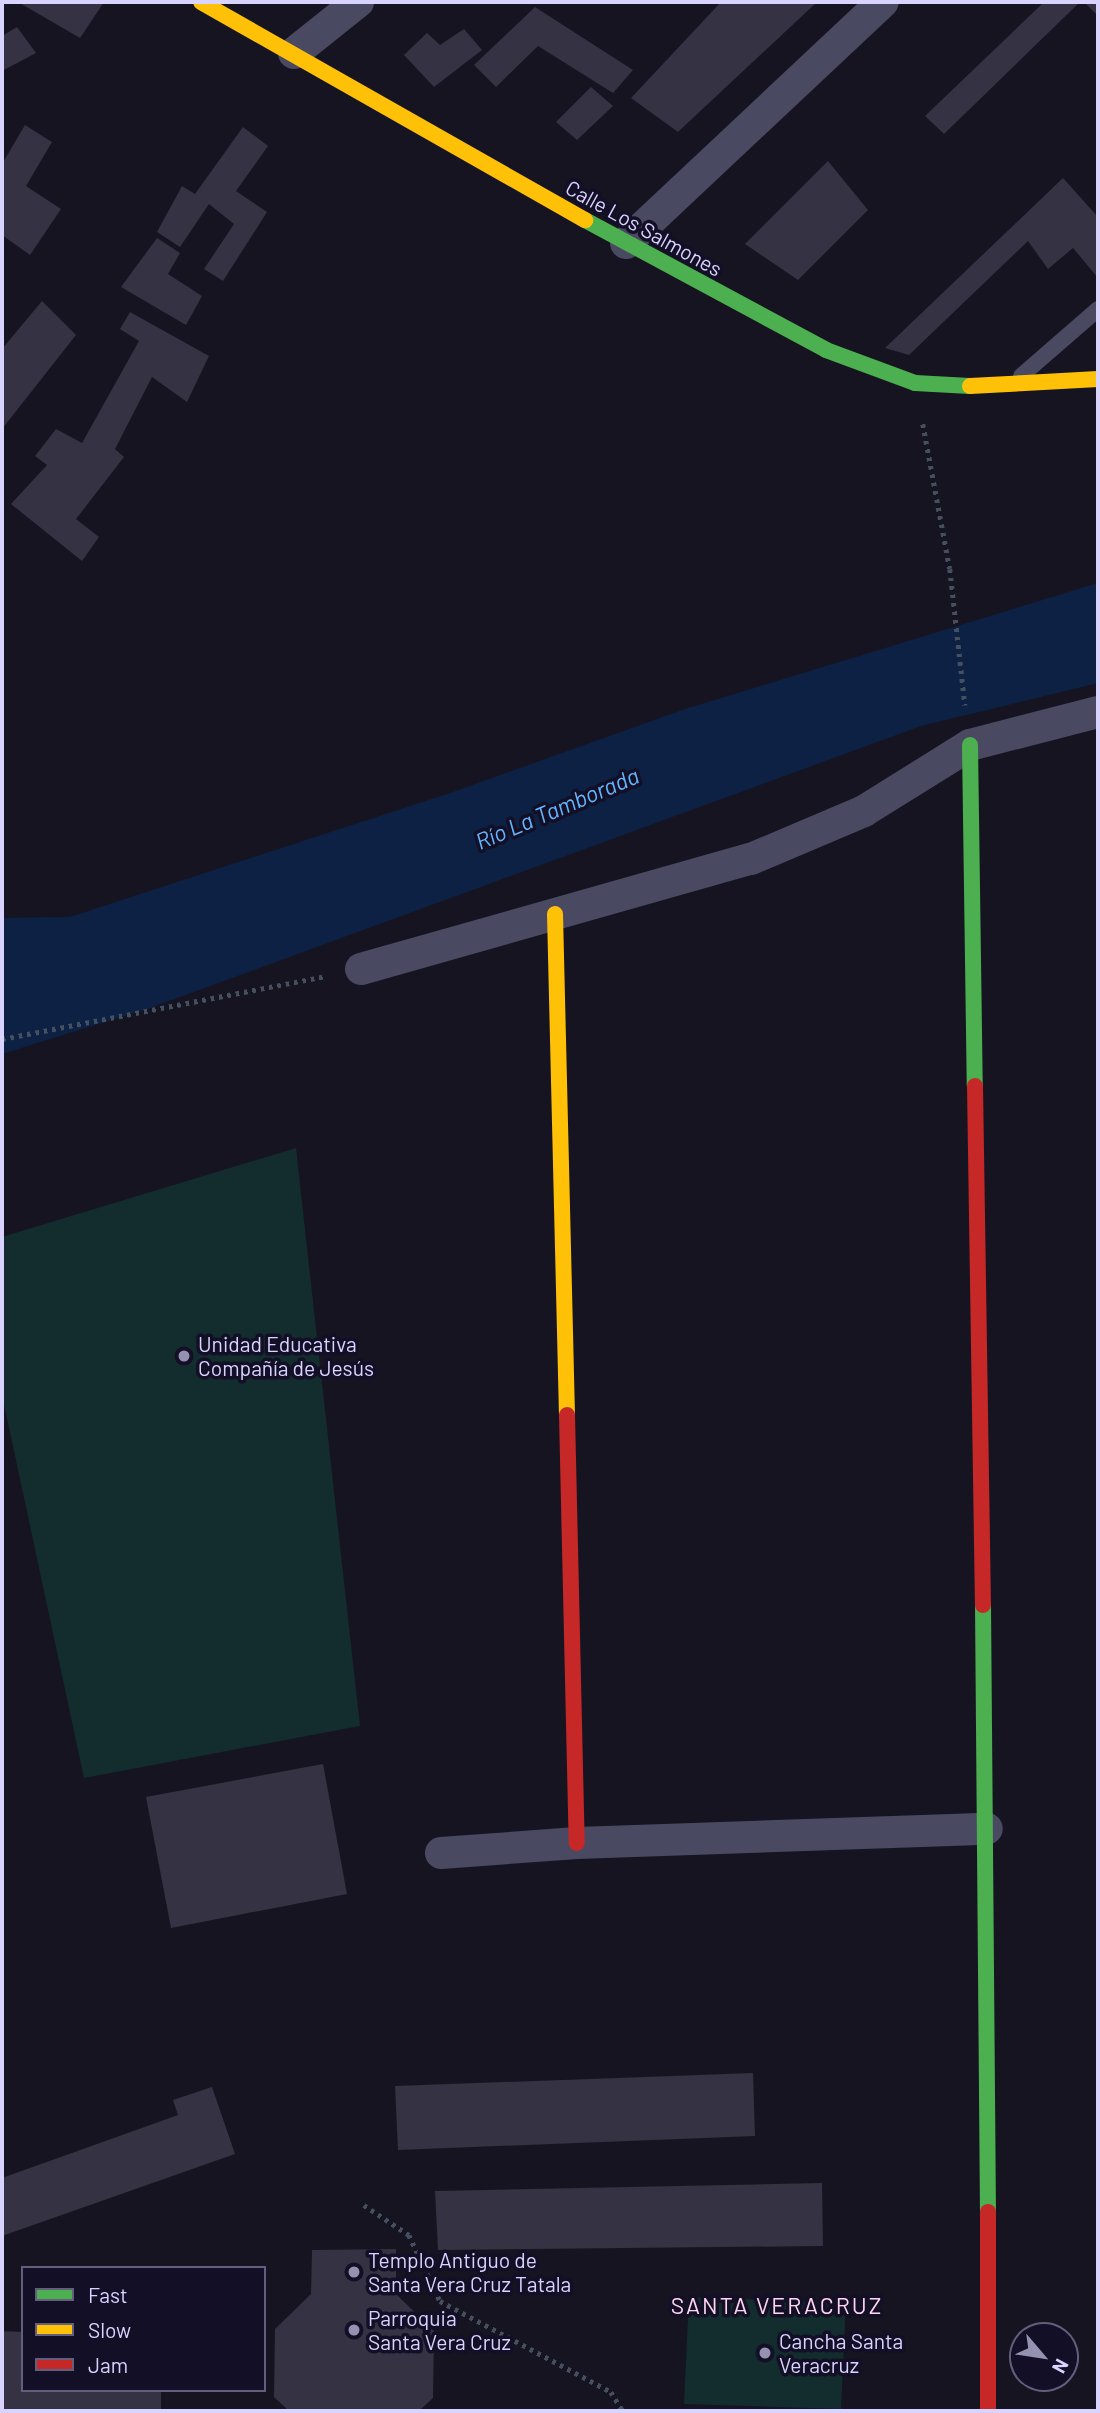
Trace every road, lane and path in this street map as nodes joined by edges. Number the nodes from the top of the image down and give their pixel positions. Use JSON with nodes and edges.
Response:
{"nodes":[{"id":1,"x":201,"y":2,"type":"edge"},
{"id":2,"x":358,"y":2,"type":"edge"},
{"id":3,"x":883,"y":2,"type":"edge"},
{"id":4,"x":294,"y":53,"type":"junction"},
{"id":5,"x":626,"y":243,"type":"junction"},
{"id":6,"x":1098,"y":309,"type":"edge"},
{"id":7,"x":1098,"y":379,"type":"edge"},
{"id":8,"x":915,"y":383,"type":"junction"},
{"id":9,"x":1012,"y":384,"type":"junction"},
{"id":10,"x":1098,"y":712,"type":"edge"},
{"id":11,"x":970,"y":745,"type":"junction"},
{"id":12,"x":555,"y":914,"type":"junction"},
{"id":13,"x":361,"y":969,"type":"joint"},
{"id":14,"x":2,"y":1039,"type":"edge"},
{"id":15,"x":987,"y":1829,"type":"junction"},
{"id":16,"x":577,"y":1843,"type":"junction"},
{"id":17,"x":442,"y":1853,"type":"dead end"},
{"id":18,"x":364,"y":2205,"type":"dead end"},
{"id":19,"x":623,"y":2411,"type":"edge"},
{"id":20,"x":988,"y":2411,"type":"edge"}],
"edges":[{"from":1,"to":4,"type":"street","name":"Calle Los Salmones"},
{"from":2,"to":4,"type":"street"},
{"from":3,"to":5,"type":"street"},
{"from":4,"to":5,"type":"street","name":"Calle Los Salmones"},
{"from":5,"to":8,"type":"street","name":"Calle Los Salmones"},
{"from":6,"to":9,"type":"lane"},
{"from":7,"to":9,"type":"street","name":"Calle Los Salmones"},
{"from":8,"to":9,"type":"street","name":"Calle Los Salmones"},
{"from":8,"to":11,"type":"path"},
{"from":10,"to":11,"type":"street"},
{"from":11,"to":12,"type":"street"},
{"from":11,"to":15,"type":"street"},
{"from":12,"to":13,"type":"street"},
{"from":12,"to":16,"type":"street"},
{"from":13,"to":14,"type":"path"},
{"from":15,"to":16,"type":"street"},
{"from":15,"to":20,"type":"street"},
{"from":16,"to":17,"type":"street"},
{"from":18,"to":19,"type":"path"}]}
